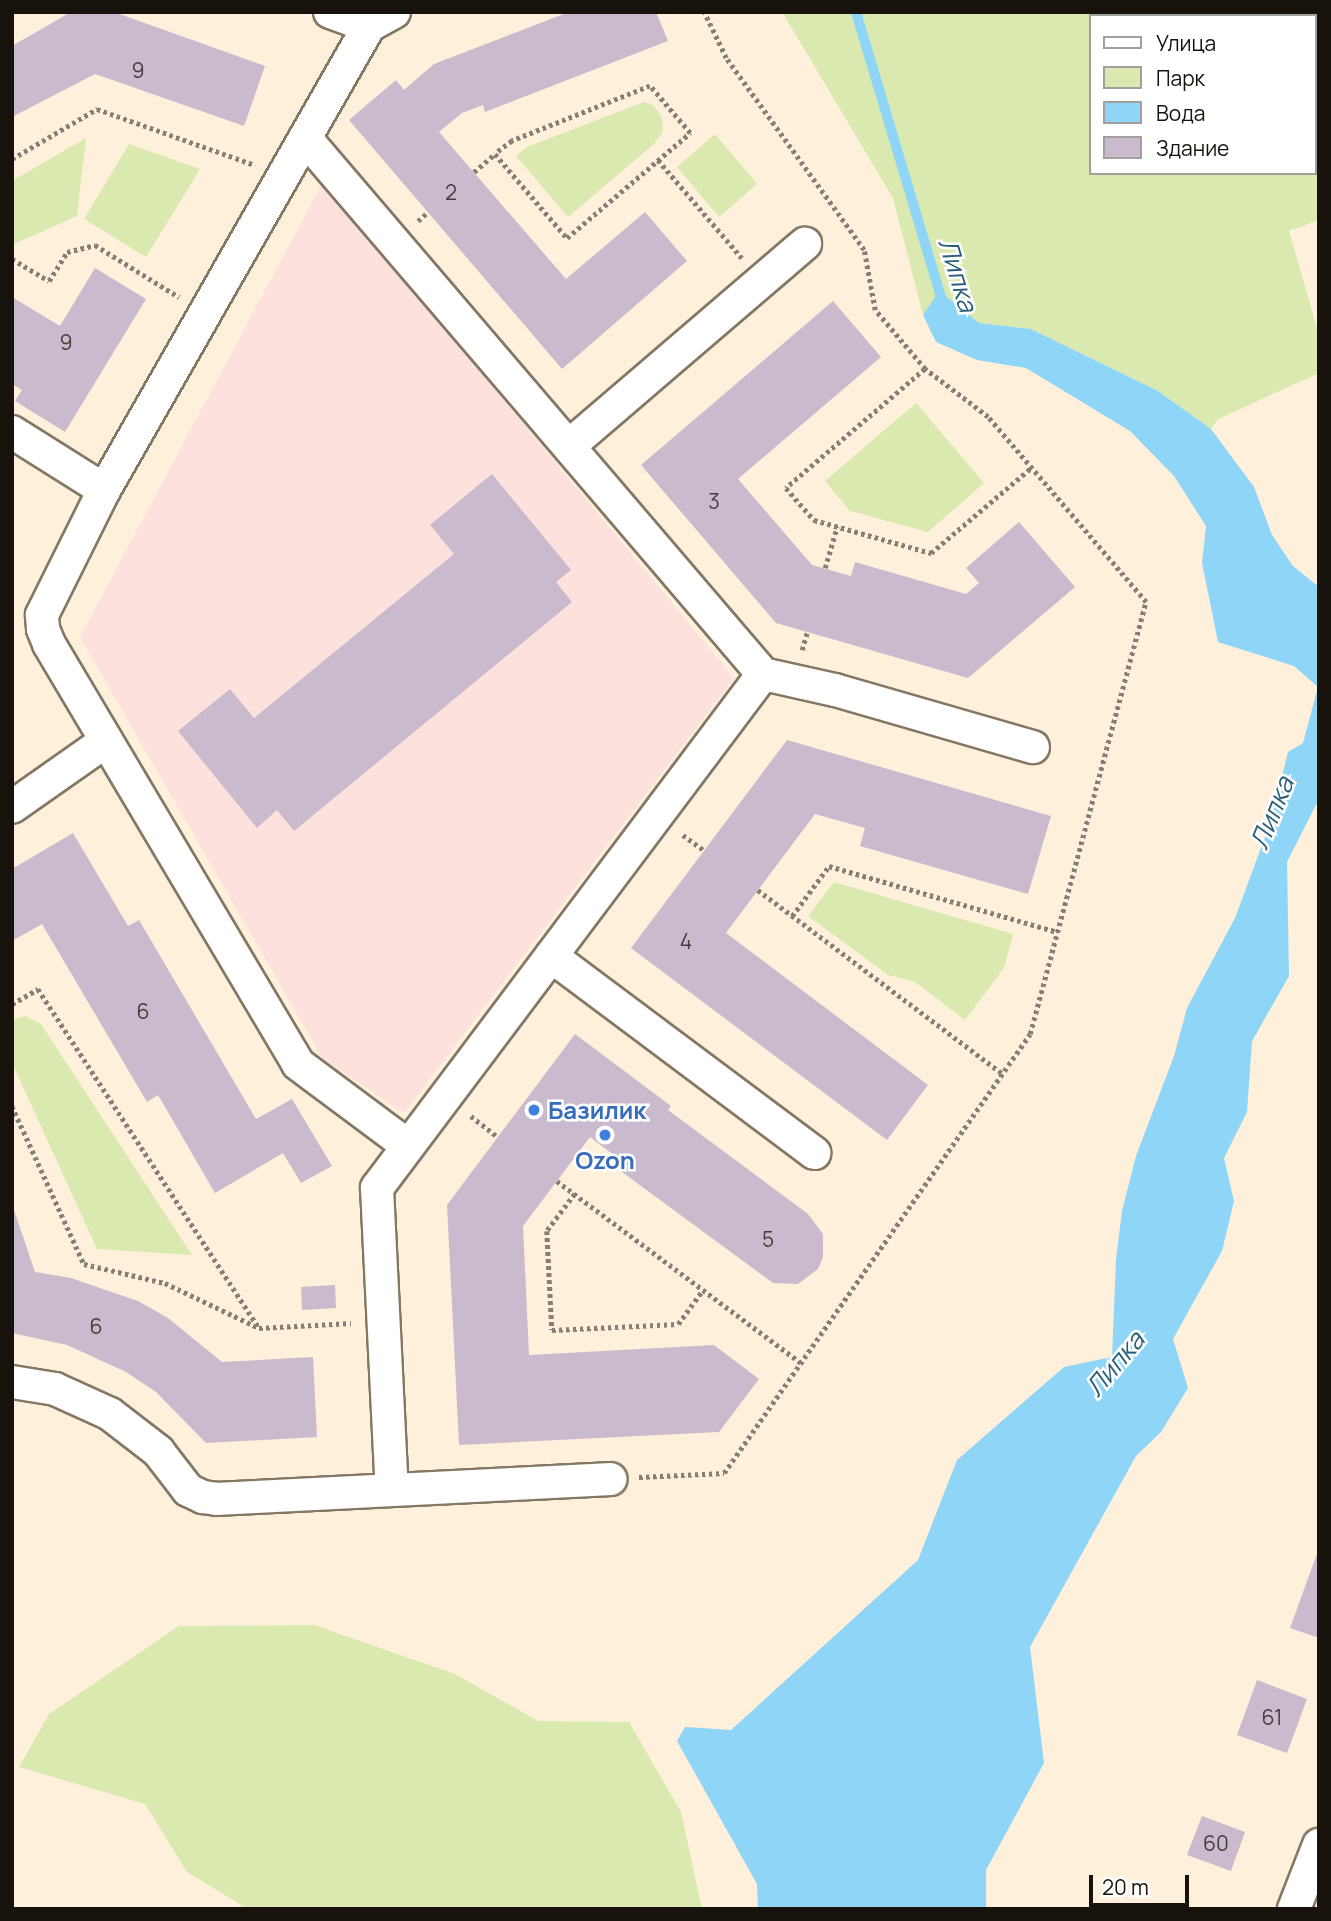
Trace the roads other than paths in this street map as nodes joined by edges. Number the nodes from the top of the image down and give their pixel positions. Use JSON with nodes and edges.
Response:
{"nodes":[{"id":1,"x":330,"y":12,"type":"edge"},
{"id":2,"x":382,"y":19,"type":"edge"},
{"id":3,"x":305,"y":138,"type":"junction"},
{"id":4,"x":806,"y":244,"type":"dead end"},
{"id":5,"x":12,"y":432,"type":"edge"},
{"id":6,"x":569,"y":446,"type":"junction"},
{"id":7,"x":104,"y":490,"type":"junction"},
{"id":8,"x":763,"y":674,"type":"junction"},
{"id":9,"x":106,"y":741,"type":"junction"},
{"id":10,"x":1033,"y":747,"type":"dead end"},
{"id":11,"x":12,"y":807,"type":"edge"},
{"id":12,"x":551,"y":956,"type":"junction"},
{"id":13,"x":408,"y":1146,"type":"junction"},
{"id":14,"x":814,"y":1153,"type":"dead end"},
{"id":15,"x":12,"y":1382,"type":"edge"},
{"id":16,"x":610,"y":1479,"type":"road end"},
{"id":17,"x":392,"y":1490,"type":"junction"},
{"id":18,"x":1319,"y":1845,"type":"edge"},
{"id":19,"x":1294,"y":1909,"type":"edge"}],
"edges":[{"from":1,"to":2,"type":"street"},
{"from":2,"to":3,"type":"street"},
{"from":3,"to":6,"type":"street"},
{"from":3,"to":7,"type":"street"},
{"from":4,"to":6,"type":"street"},
{"from":5,"to":7,"type":"street"},
{"from":6,"to":8,"type":"street"},
{"from":7,"to":9,"type":"street"},
{"from":8,"to":10,"type":"street"},
{"from":8,"to":12,"type":"street"},
{"from":9,"to":11,"type":"street"},
{"from":9,"to":13,"type":"street"},
{"from":12,"to":13,"type":"street"},
{"from":12,"to":14,"type":"street"},
{"from":13,"to":17,"type":"street"},
{"from":15,"to":17,"type":"street"},
{"from":16,"to":17,"type":"street"},
{"from":18,"to":19,"type":"street"}]}
